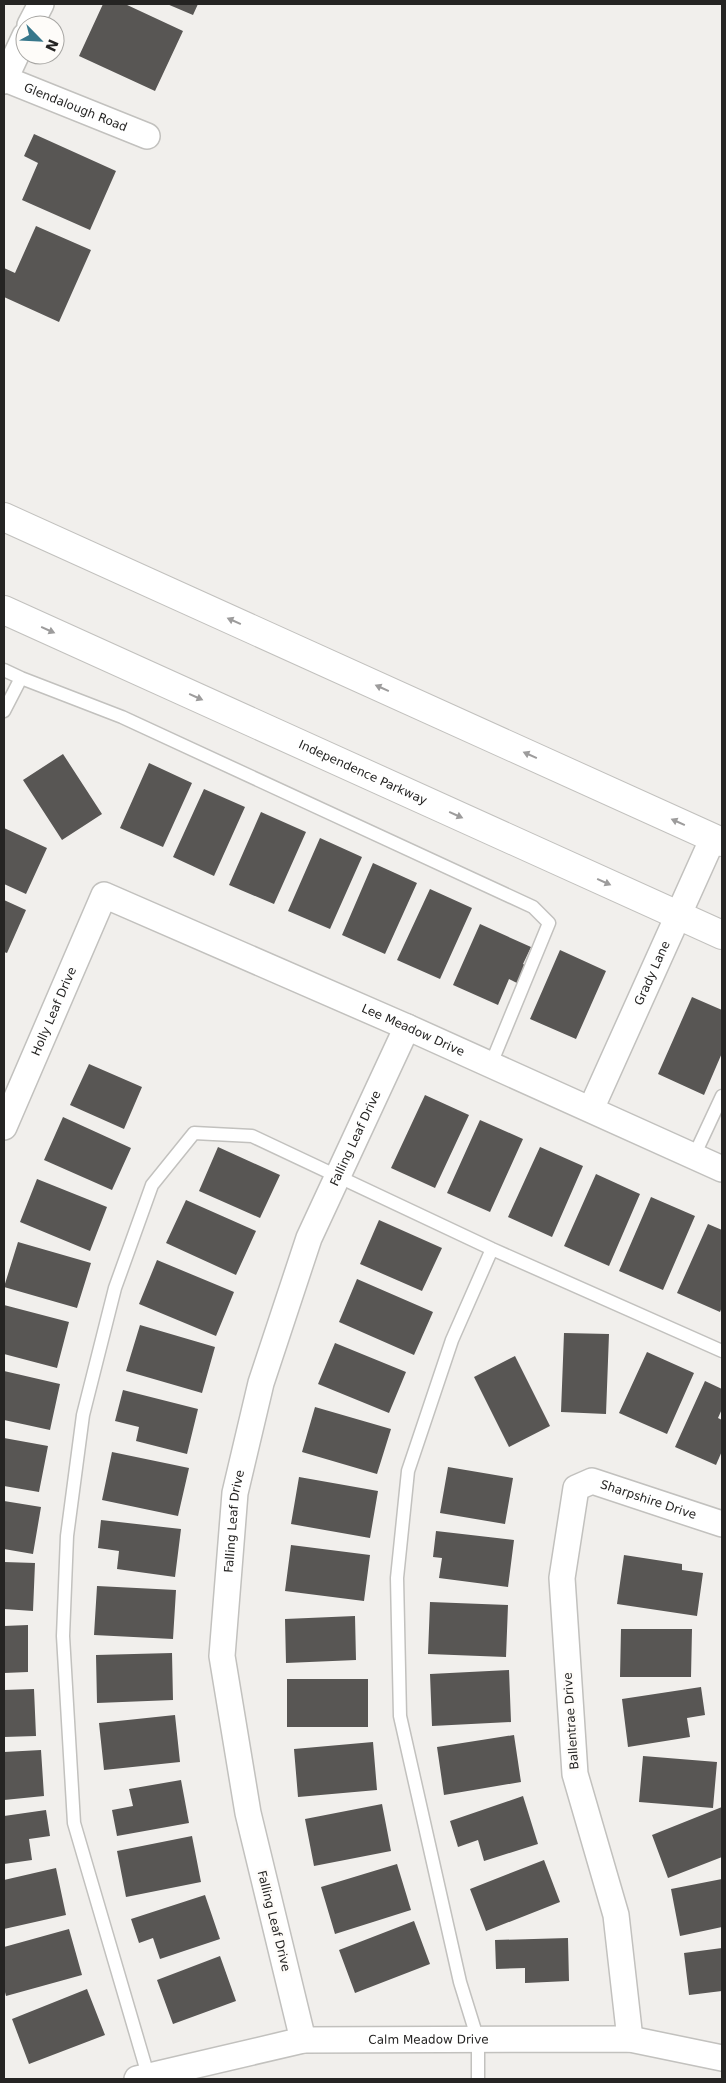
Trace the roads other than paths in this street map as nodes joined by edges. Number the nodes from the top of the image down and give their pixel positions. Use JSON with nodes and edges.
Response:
{"nodes":[{"id":1,"x":15,"y":57,"type":"edge"},
{"id":2,"x":4,"y":80,"type":"edge"},
{"id":3,"x":148,"y":136,"type":"dead end"},
{"id":4,"x":4,"y":517,"type":"edge"},
{"id":5,"x":4,"y":610,"type":"edge"},
{"id":6,"x":4,"y":670,"type":"edge"},
{"id":7,"x":21,"y":678,"type":"junction"},
{"id":8,"x":4,"y":711,"type":"edge"},
{"id":9,"x":718,"y":840,"type":"edge"},
{"id":10,"x":104,"y":895,"type":"joint"},
{"id":11,"x":678,"y":915,"type":"junction"},
{"id":12,"x":722,"y":935,"type":"edge"},
{"id":13,"x":407,"y":1026,"type":"junction"},
{"id":14,"x":491,"y":1064,"type":"junction"},
{"id":15,"x":722,"y":1096,"type":"edge"},
{"id":16,"x":591,"y":1109,"type":"junction"},
{"id":17,"x":4,"y":1128,"type":"edge"},
{"id":18,"x":694,"y":1156,"type":"junction"},
{"id":19,"x":722,"y":1169,"type":"edge"},
{"id":20,"x":337,"y":1176,"type":"junction"},
{"id":21,"x":492,"y":1249,"type":"junction"},
{"id":22,"x":722,"y":1351,"type":"edge"},
{"id":23,"x":576,"y":1488,"type":"joint"},
{"id":24,"x":722,"y":1524,"type":"edge"},
{"id":25,"x":630,"y":2039,"type":"junction"},
{"id":26,"x":303,"y":2040,"type":"junction"},
{"id":27,"x":478,"y":2040,"type":"junction"},
{"id":28,"x":722,"y":2058,"type":"edge"},
{"id":29,"x":142,"y":2077,"type":"edge"},
{"id":30,"x":478,"y":2079,"type":"edge"}],
"edges":[{"from":1,"to":2,"type":"street"},
{"from":2,"to":3,"type":"street","name":"Glendalough Road"},
{"from":9,"to":4,"type":"main road","one_way":true},
{"from":5,"to":11,"type":"main road","name":"Independence Parkway","one_way":true},
{"from":6,"to":7,"type":"lane"},
{"from":7,"to":8,"type":"lane"},
{"from":7,"to":14,"type":"lane"},
{"from":9,"to":11,"type":"street","name":"Grady Lane"},
{"from":10,"to":13,"type":"street","name":"Lee Meadow Drive"},
{"from":10,"to":17,"type":"street","name":"Holly Leaf Drive"},
{"from":11,"to":12,"type":"main road","name":"Independence Parkway"},
{"from":11,"to":16,"type":"street","name":"Grady Lane"},
{"from":13,"to":14,"type":"street","name":"Lee Meadow Drive"},
{"from":13,"to":20,"type":"street","name":"Falling Leaf Drive"},
{"from":14,"to":16,"type":"street","name":"Lee Meadow Drive"},
{"from":15,"to":18,"type":"lane"},
{"from":16,"to":18,"type":"street","name":"Lee Meadow Drive"},
{"from":18,"to":19,"type":"street","name":"Lee Meadow Drive"},
{"from":20,"to":21,"type":"lane"},
{"from":20,"to":26,"type":"street","name":"Falling Leaf Drive"},
{"from":20,"to":29,"type":"lane"},
{"from":21,"to":22,"type":"lane"},
{"from":21,"to":27,"type":"lane"},
{"from":23,"to":24,"type":"street","name":"Sharpshire Drive"},
{"from":23,"to":25,"type":"street","name":"Ballentrae Drive"},
{"from":25,"to":27,"type":"street","name":"Calm Meadow Drive"},
{"from":25,"to":28,"type":"street","name":"Calm Meadow Drive"},
{"from":26,"to":27,"type":"street","name":"Calm Meadow Drive"},
{"from":26,"to":29,"type":"street","name":"Calm Meadow Drive"},
{"from":27,"to":30,"type":"lane"}]}
